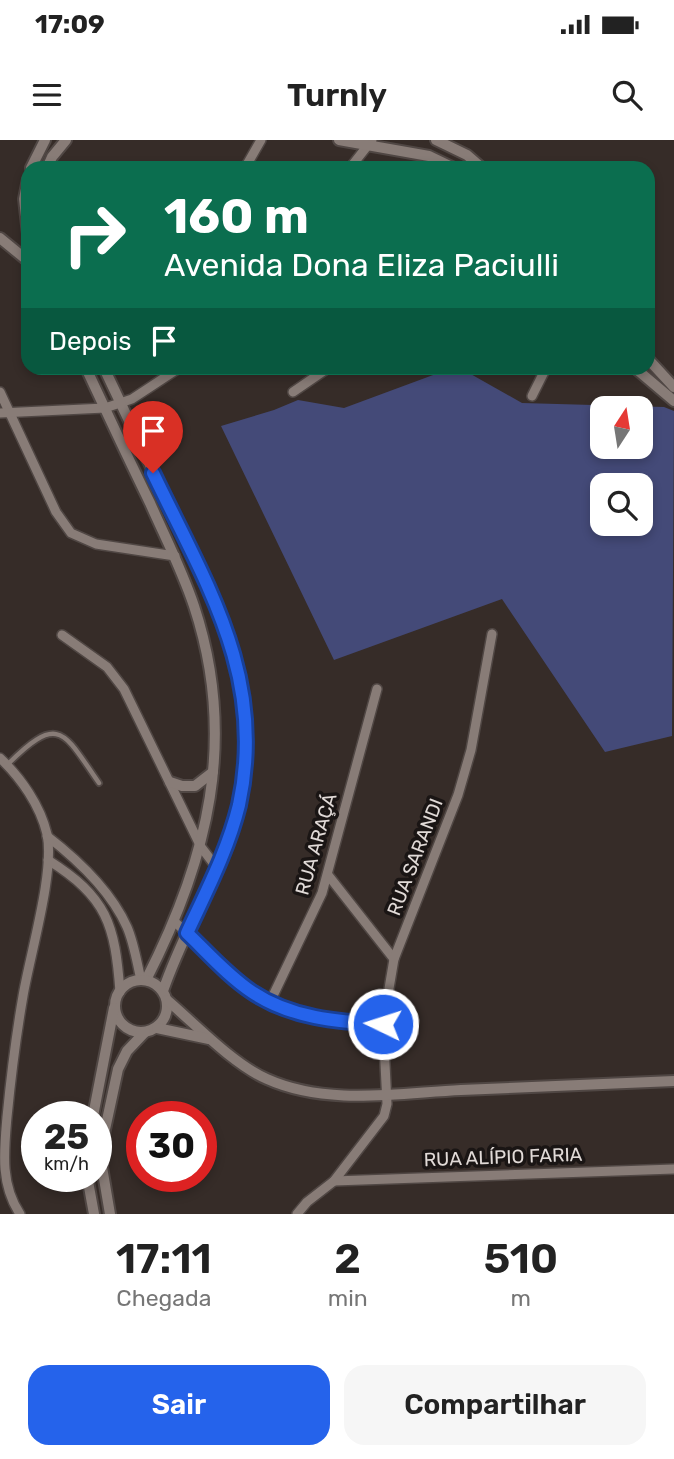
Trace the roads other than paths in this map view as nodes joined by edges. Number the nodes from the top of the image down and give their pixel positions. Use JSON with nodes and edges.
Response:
{"nodes":[{"id":1,"x":45,"y":140,"type":"edge"},
{"id":2,"x":66,"y":140,"type":"edge"},
{"id":3,"x":261,"y":140,"type":"edge"},
{"id":4,"x":339,"y":140,"type":"edge"},
{"id":5,"x":436,"y":140,"type":"edge"},
{"id":6,"x":370,"y":142,"type":"edge"},
{"id":7,"x":35,"y":161,"type":"edge"},
{"id":8,"x":50,"y":161,"type":"edge"},
{"id":9,"x":249,"y":161,"type":"edge"},
{"id":10,"x":355,"y":161,"type":"edge"},
{"id":11,"x":439,"y":161,"type":"edge"},
{"id":12,"x":474,"y":161,"type":"edge"},
{"id":13,"x":0,"y":238,"type":"edge"},
{"id":14,"x":21,"y":255,"type":"edge"},
{"id":15,"x":655,"y":367,"type":"edge"},
{"id":16,"x":89,"y":375,"type":"edge"},
{"id":17,"x":107,"y":375,"type":"edge"},
{"id":18,"x":168,"y":375,"type":"edge"},
{"id":19,"x":318,"y":375,"type":"edge"},
{"id":20,"x":542,"y":375,"type":"edge"},
{"id":21,"x":643,"y":375,"type":"edge"},
{"id":22,"x":674,"y":387,"type":"edge"},
{"id":23,"x":0,"y":392,"type":"edge"},
{"id":24,"x":293,"y":392,"type":"dead end"},
{"id":25,"x":532,"y":396,"type":"dead end"},
{"id":26,"x":674,"y":401,"type":"edge"},
{"id":27,"x":121,"y":404,"type":"junction"},
{"id":28,"x":105,"y":408,"type":"junction"},
{"id":29,"x":5,"y":412,"type":"edge"},
{"id":30,"x":175,"y":556,"type":"junction"},
{"id":31,"x":492,"y":634,"type":"dead end"},
{"id":32,"x":62,"y":635,"type":"dead end"},
{"id":33,"x":377,"y":689,"type":"dead end"},
{"id":34,"x":4,"y":761,"type":"edge"},
{"id":35,"x":213,"y":772,"type":"junction"},
{"id":36,"x":170,"y":782,"type":"junction"},
{"id":37,"x":99,"y":783,"type":"dead end"},
{"id":38,"x":47,"y":836,"type":"junction"},
{"id":39,"x":201,"y":847,"type":"junction"},
{"id":40,"x":48,"y":860,"type":"junction"},
{"id":41,"x":217,"y":868,"type":"junction"},
{"id":42,"x":328,"y":875,"type":"junction"},
{"id":43,"x":174,"y":922,"type":"junction"},
{"id":44,"x":187,"y":933,"type":"junction"},
{"id":45,"x":394,"y":960,"type":"junction"},
{"id":46,"x":144,"y":980,"type":"junction"},
{"id":47,"x":165,"y":995,"type":"junction"},
{"id":48,"x":118,"y":997,"type":"junction"},
{"id":49,"x":270,"y":1002,"type":"junction"},
{"id":50,"x":383,"y":1024,"type":"junction"},
{"id":51,"x":157,"y":1028,"type":"junction"},
{"id":52,"x":145,"y":1032,"type":"junction"},
{"id":53,"x":213,"y":1040,"type":"junction"},
{"id":54,"x":674,"y":1081,"type":"edge"},
{"id":55,"x":386,"y":1094,"type":"junction"},
{"id":56,"x":96,"y":1101,"type":"edge"},
{"id":57,"x":674,"y":1169,"type":"edge"},
{"id":58,"x":334,"y":1181,"type":"junction"},
{"id":59,"x":90,"y":1192,"type":"edge"},
{"id":60,"x":20,"y":1214,"type":"edge"},
{"id":61,"x":94,"y":1214,"type":"edge"},
{"id":62,"x":110,"y":1214,"type":"edge"},
{"id":63,"x":298,"y":1214,"type":"edge"}],
"edges":[{"from":1,"to":7,"type":"street"},
{"from":2,"to":8,"type":"street"},
{"from":3,"to":9,"type":"street"},
{"from":4,"to":6,"type":"street"},
{"from":5,"to":12,"type":"street"},
{"from":6,"to":10,"type":"street"},
{"from":6,"to":11,"type":"street"},
{"from":13,"to":14,"type":"street"},
{"from":15,"to":22,"type":"street"},
{"from":16,"to":28,"type":"street"},
{"from":17,"to":27,"type":"street"},
{"from":18,"to":27,"type":"street"},
{"from":19,"to":24,"type":"street"},
{"from":20,"to":25,"type":"street"},
{"from":21,"to":26,"type":"street"},
{"from":23,"to":29,"type":"street"},
{"from":27,"to":28,"type":"street"},
{"from":27,"to":41,"type":"street"},
{"from":28,"to":29,"type":"street"},
{"from":28,"to":30,"type":"street"},
{"from":29,"to":30,"type":"street"},
{"from":30,"to":35,"type":"street"},
{"from":31,"to":45,"type":"street","name":"RUA SARANDI"},
{"from":32,"to":36,"type":"street"},
{"from":33,"to":42,"type":"street","name":"RUA ARAÇÁ"},
{"from":34,"to":37,"type":"lane"},
{"from":34,"to":38,"type":"street"},
{"from":35,"to":36,"type":"street"},
{"from":35,"to":39,"type":"street"},
{"from":36,"to":39,"type":"street"},
{"from":38,"to":40,"type":"street"},
{"from":38,"to":46,"type":"street"},
{"from":39,"to":41,"type":"street"},
{"from":39,"to":43,"type":"street"},
{"from":40,"to":48,"type":"street"},
{"from":40,"to":60,"type":"street"},
{"from":41,"to":44,"type":"street"},
{"from":42,"to":45,"type":"street"},
{"from":42,"to":49,"type":"street","name":"RUA ARAÇÁ"},
{"from":43,"to":44,"type":"street"},
{"from":43,"to":46,"type":"street"},
{"from":44,"to":47,"type":"street"},
{"from":44,"to":49,"type":"street"},
{"from":45,"to":50,"type":"street","name":"RUA SARANDI"},
{"from":46,"to":47,"type":"street"},
{"from":46,"to":48,"type":"street"},
{"from":47,"to":51,"type":"street"},
{"from":47,"to":53,"type":"street"},
{"from":48,"to":52,"type":"street"},
{"from":48,"to":56,"type":"street"},
{"from":49,"to":50,"type":"street"},
{"from":50,"to":55,"type":"street","name":"RUA SARANDI"},
{"from":51,"to":52,"type":"street"},
{"from":51,"to":53,"type":"street"},
{"from":52,"to":62,"type":"street"},
{"from":53,"to":55,"type":"street"},
{"from":54,"to":55,"type":"street"},
{"from":55,"to":58,"type":"street","name":"RUA SARANDI"},
{"from":57,"to":58,"type":"street","name":"RUA ALÍPIO FARIA"},
{"from":58,"to":63,"type":"street","name":"RUA SARANDI"},
{"from":59,"to":61,"type":"street"}]}
